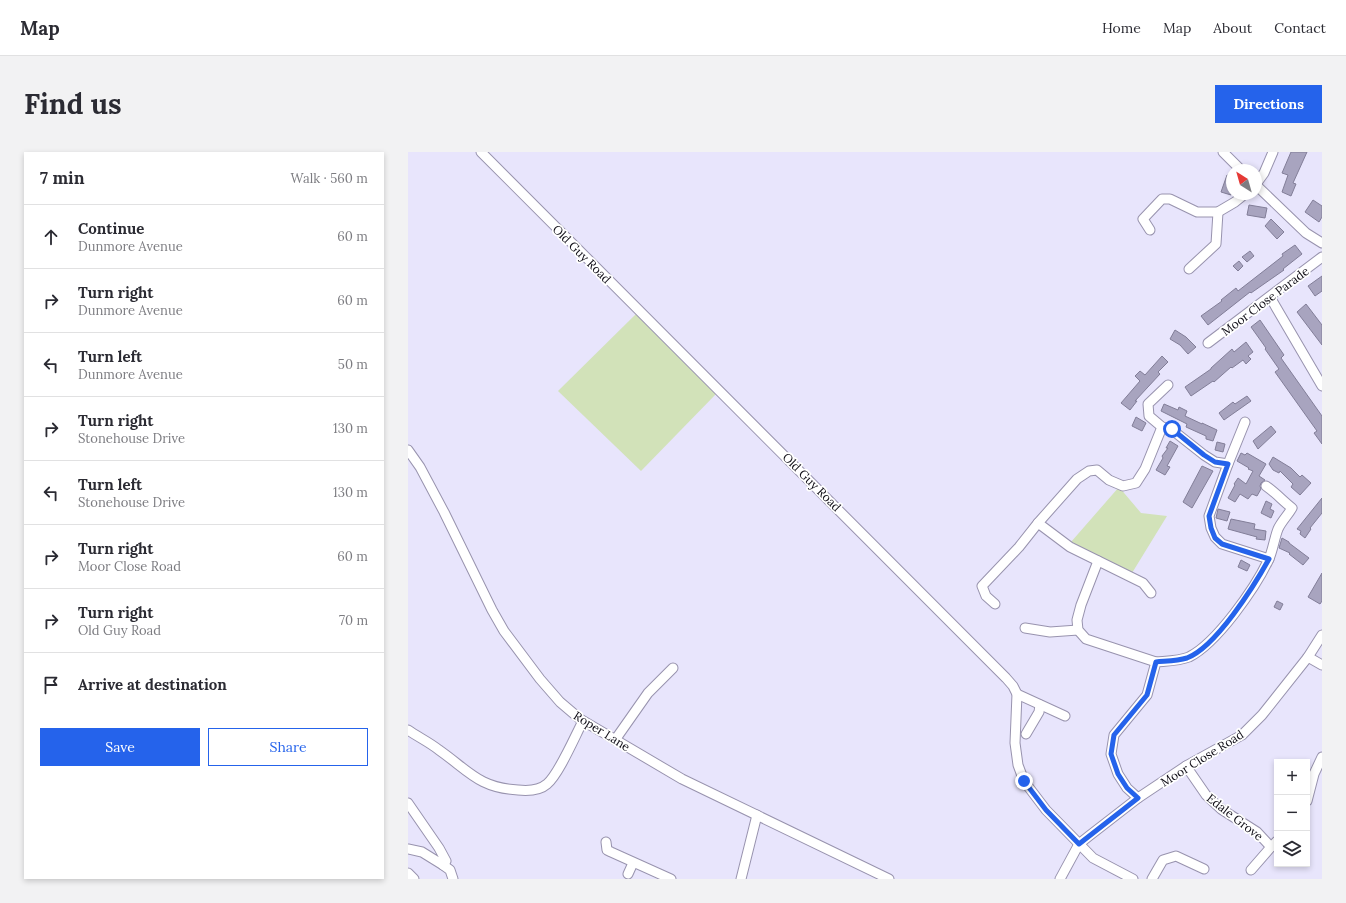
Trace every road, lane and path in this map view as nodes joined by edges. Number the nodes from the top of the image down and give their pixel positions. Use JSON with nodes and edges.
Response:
{"nodes":[{"id":1,"x":481,"y":152,"type":"edge"},
{"id":2,"x":1224,"y":152,"type":"edge"},
{"id":3,"x":1273,"y":152,"type":"edge"},
{"id":4,"x":1235,"y":164,"type":"edge"},
{"id":5,"x":1262,"y":176,"type":"edge"},
{"id":6,"x":1262,"y":191,"type":"edge"},
{"id":7,"x":1238,"y":200,"type":"edge"},
{"id":8,"x":1218,"y":212,"type":"junction"},
{"id":9,"x":1150,"y":230,"type":"dead end"},
{"id":10,"x":1322,"y":244,"type":"edge"},
{"id":11,"x":1322,"y":257,"type":"edge"},
{"id":12,"x":1189,"y":269,"type":"dead end"},
{"id":13,"x":1270,"y":297,"type":"junction"},
{"id":14,"x":1208,"y":343,"type":"dead end"},
{"id":15,"x":1168,"y":386,"type":"dead end"},
{"id":16,"x":1322,"y":386,"type":"edge"},
{"id":17,"x":1246,"y":422,"type":"dead end"},
{"id":18,"x":1162,"y":427,"type":"junction"},
{"id":19,"x":408,"y":450,"type":"edge"},
{"id":20,"x":1228,"y":464,"type":"junction"},
{"id":21,"x":1266,"y":486,"type":"dead end"},
{"id":22,"x":1038,"y":523,"type":"junction"},
{"id":23,"x":1269,"y":559,"type":"junction"},
{"id":24,"x":1098,"y":562,"type":"junction"},
{"id":25,"x":1152,"y":593,"type":"dead end"},
{"id":26,"x":995,"y":604,"type":"dead end"},
{"id":27,"x":1025,"y":628,"type":"dead end"},
{"id":28,"x":1078,"y":630,"type":"junction"},
{"id":29,"x":1322,"y":635,"type":"edge"},
{"id":30,"x":1308,"y":657,"type":"junction"},
{"id":31,"x":1156,"y":662,"type":"junction"},
{"id":32,"x":1322,"y":665,"type":"edge"},
{"id":33,"x":673,"y":668,"type":"dead end"},
{"id":34,"x":1017,"y":694,"type":"junction"},
{"id":35,"x":1040,"y":705,"type":"junction"},
{"id":36,"x":1065,"y":716,"type":"dead end"},
{"id":37,"x":583,"y":721,"type":"junction"},
{"id":38,"x":408,"y":730,"type":"edge"},
{"id":39,"x":1026,"y":734,"type":"dead end"},
{"id":40,"x":615,"y":740,"type":"junction"},
{"id":41,"x":1322,"y":756,"type":"edge"},
{"id":42,"x":1186,"y":766,"type":"junction"},
{"id":43,"x":1309,"y":795,"type":"edge"},
{"id":44,"x":1138,"y":798,"type":"junction"},
{"id":45,"x":408,"y":803,"type":"edge"},
{"id":46,"x":757,"y":815,"type":"junction"},
{"id":47,"x":606,"y":842,"type":"dead end"},
{"id":48,"x":1079,"y":844,"type":"junction"},
{"id":49,"x":1274,"y":844,"type":"edge"},
{"id":50,"x":408,"y":849,"type":"edge"},
{"id":51,"x":633,"y":863,"type":"junction"},
{"id":52,"x":443,"y":865,"type":"junction"},
{"id":53,"x":1204,"y":869,"type":"dead end"},
{"id":54,"x":1251,"y":870,"type":"dead end"},
{"id":55,"x":408,"y":873,"type":"edge"},
{"id":56,"x":628,"y":874,"type":"dead end"},
{"id":57,"x":414,"y":879,"type":"edge"},
{"id":58,"x":453,"y":879,"type":"edge"},
{"id":59,"x":671,"y":879,"type":"edge"},
{"id":60,"x":741,"y":879,"type":"edge"},
{"id":61,"x":889,"y":879,"type":"edge"},
{"id":62,"x":1060,"y":879,"type":"edge"},
{"id":63,"x":1133,"y":879,"type":"edge"},
{"id":64,"x":1152,"y":879,"type":"edge"}],
"edges":[{"from":1,"to":34,"type":"street","name":"Old Guy Road"},
{"from":2,"to":4,"type":"street"},
{"from":3,"to":5,"type":"street"},
{"from":6,"to":10,"type":"street"},
{"from":7,"to":8,"type":"street"},
{"from":8,"to":9,"type":"street"},
{"from":8,"to":12,"type":"street"},
{"from":11,"to":13,"type":"street","name":"Moor Close Parade"},
{"from":13,"to":14,"type":"street","name":"Moor Close Parade"},
{"from":13,"to":16,"type":"street"},
{"from":15,"to":18,"type":"street"},
{"from":17,"to":20,"type":"street"},
{"from":18,"to":20,"type":"street"},
{"from":18,"to":22,"type":"street"},
{"from":19,"to":37,"type":"street","name":"Roper Lane"},
{"from":20,"to":23,"type":"street"},
{"from":21,"to":23,"type":"street"},
{"from":22,"to":24,"type":"street"},
{"from":22,"to":26,"type":"street"},
{"from":23,"to":31,"type":"street"},
{"from":24,"to":25,"type":"street"},
{"from":24,"to":28,"type":"street"},
{"from":27,"to":28,"type":"street"},
{"from":28,"to":31,"type":"street"},
{"from":29,"to":30,"type":"street","name":"Moor Close Road"},
{"from":30,"to":32,"type":"street"},
{"from":30,"to":42,"type":"street","name":"Moor Close Road"},
{"from":31,"to":44,"type":"street"},
{"from":33,"to":40,"type":"street"},
{"from":34,"to":35,"type":"street"},
{"from":34,"to":48,"type":"street"},
{"from":35,"to":36,"type":"street"},
{"from":35,"to":39,"type":"street"},
{"from":37,"to":38,"type":"street"},
{"from":37,"to":40,"type":"street","name":"Roper Lane"},
{"from":40,"to":46,"type":"street","name":"Roper Lane"},
{"from":41,"to":43,"type":"street"},
{"from":42,"to":44,"type":"street","name":"Moor Close Road"},
{"from":42,"to":49,"type":"street","name":"Edale Grove"},
{"from":44,"to":48,"type":"street","name":"Moor Close Road"},
{"from":45,"to":52,"type":"street"},
{"from":46,"to":60,"type":"street"},
{"from":46,"to":61,"type":"street","name":"Roper Lane"},
{"from":47,"to":51,"type":"street"},
{"from":48,"to":62,"type":"street"},
{"from":48,"to":63,"type":"street"},
{"from":49,"to":54,"type":"street","name":"Edale Grove"},
{"from":50,"to":52,"type":"street"},
{"from":51,"to":56,"type":"street"},
{"from":51,"to":59,"type":"street"},
{"from":52,"to":58,"type":"street"},
{"from":53,"to":64,"type":"street"},
{"from":55,"to":57,"type":"street"}]}
